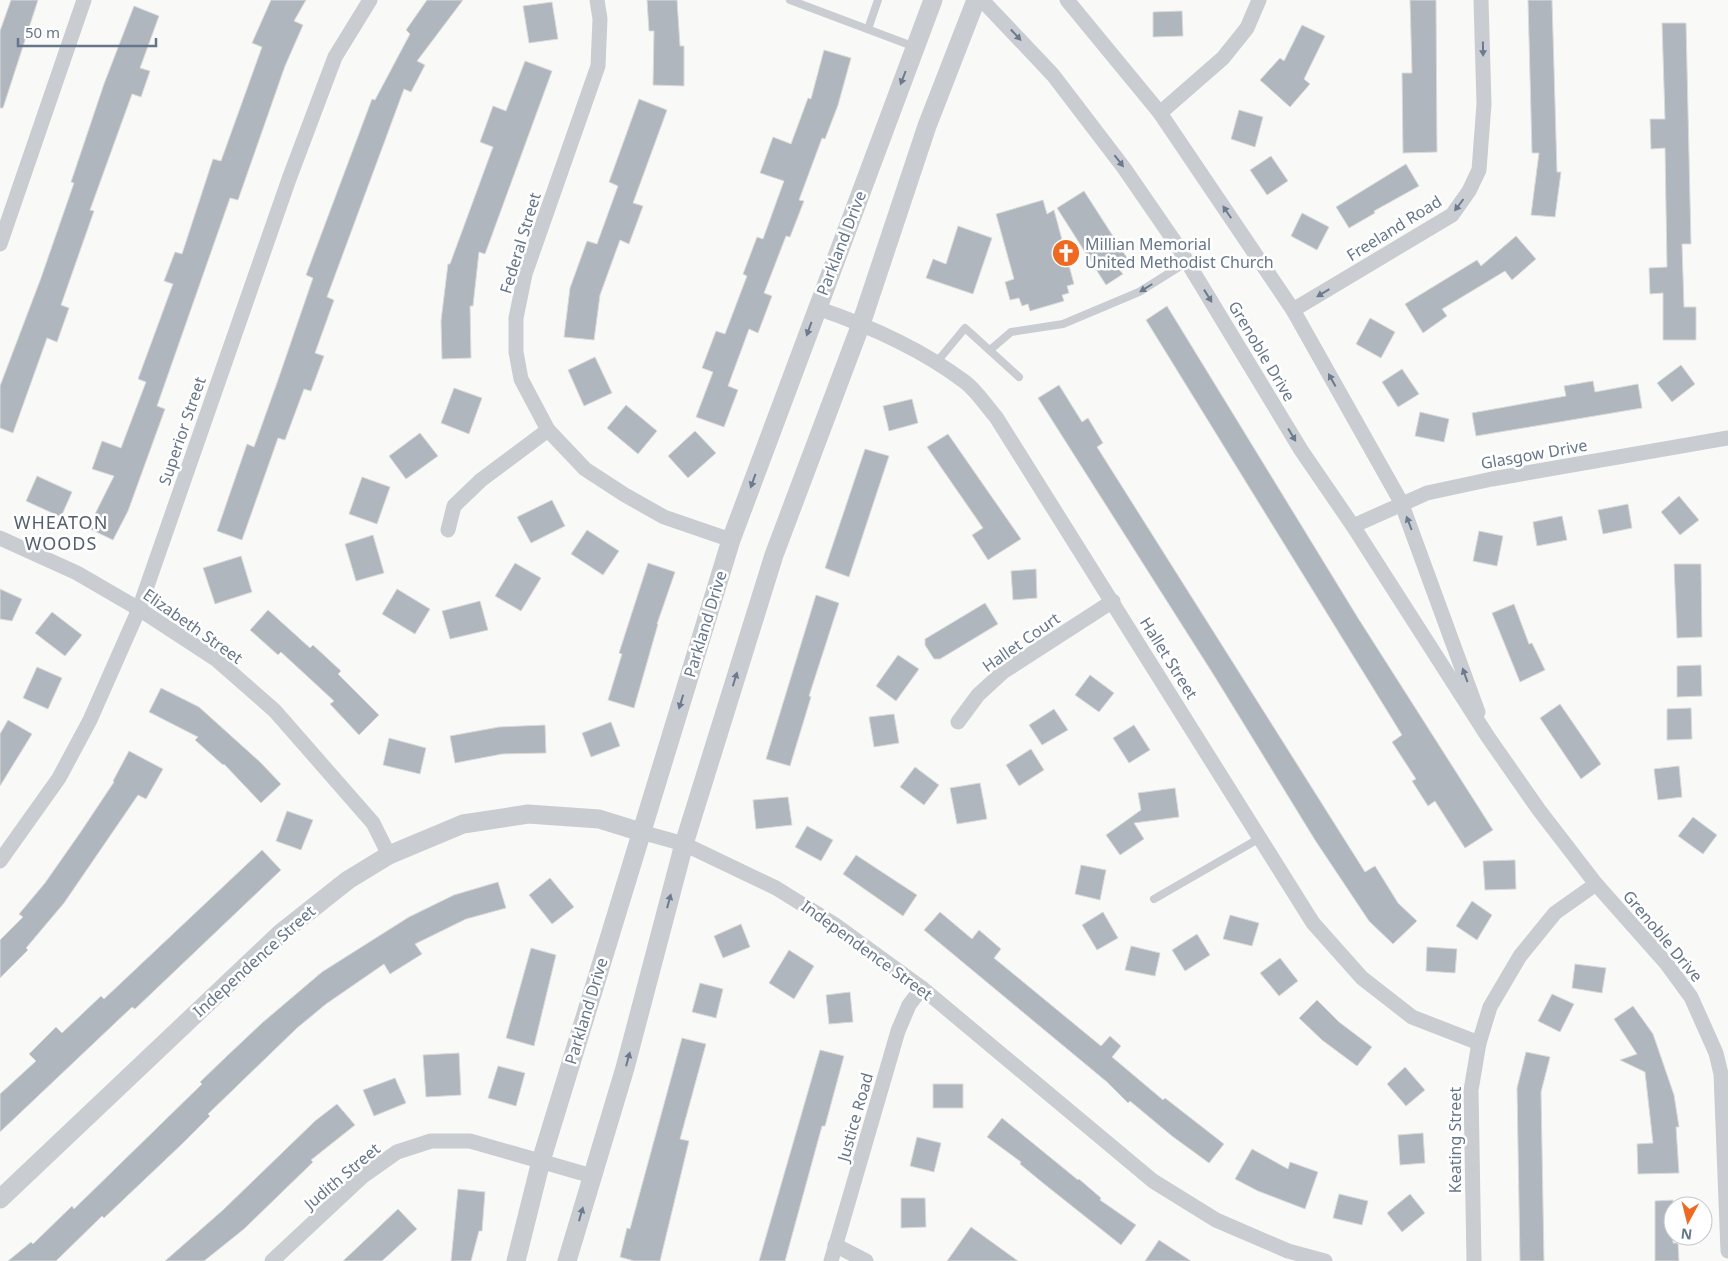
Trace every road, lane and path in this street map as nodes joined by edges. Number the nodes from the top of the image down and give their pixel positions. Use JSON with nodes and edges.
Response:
{"nodes":[{"id":1,"x":84,"y":0,"type":"edge"},
{"id":2,"x":370,"y":0,"type":"edge"},
{"id":3,"x":597,"y":0,"type":"edge"},
{"id":4,"x":790,"y":0,"type":"edge"},
{"id":5,"x":878,"y":0,"type":"edge"},
{"id":6,"x":933,"y":0,"type":"edge"},
{"id":7,"x":976,"y":0,"type":"edge"},
{"id":8,"x":982,"y":0,"type":"edge"},
{"id":9,"x":1067,"y":0,"type":"edge"},
{"id":10,"x":1259,"y":0,"type":"edge"},
{"id":11,"x":1481,"y":0,"type":"edge"},
{"id":12,"x":868,"y":29,"type":"junction"},
{"id":13,"x":915,"y":47,"type":"junction"},
{"id":14,"x":1160,"y":113,"type":"junction"},
{"id":15,"x":0,"y":244,"type":"edge"},
{"id":16,"x":1187,"y":262,"type":"junction"},
{"id":17,"x":817,"y":308,"type":"junction"},
{"id":18,"x":1293,"y":310,"type":"junction"},
{"id":19,"x":861,"y":324,"type":"junction"},
{"id":20,"x":990,"y":350,"type":"junction"},
{"id":21,"x":936,"y":363,"type":"junction"},
{"id":22,"x":1020,"y":376,"type":"dead end"},
{"id":23,"x":548,"y":430,"type":"junction"},
{"id":24,"x":1728,"y":438,"type":"edge"},
{"id":25,"x":1401,"y":502,"type":"junction"},
{"id":26,"x":1353,"y":526,"type":"junction"},
{"id":27,"x":448,"y":530,"type":"dead end"},
{"id":28,"x":0,"y":538,"type":"edge"},
{"id":29,"x":731,"y":540,"type":"junction"},
{"id":30,"x":1113,"y":601,"type":"junction"},
{"id":31,"x":139,"y":608,"type":"junction"},
{"id":32,"x":958,"y":722,"type":"dead end"},
{"id":33,"x":1488,"y":737,"type":"junction"},
{"id":34,"x":641,"y":832,"type":"junction"},
{"id":35,"x":1260,"y":838,"type":"junction"},
{"id":36,"x":684,"y":844,"type":"junction"},
{"id":37,"x":389,"y":855,"type":"junction"},
{"id":38,"x":0,"y":861,"type":"edge"},
{"id":39,"x":1596,"y":884,"type":"junction"},
{"id":40,"x":1154,"y":899,"type":"dead end"},
{"id":41,"x":922,"y":988,"type":"junction"},
{"id":42,"x":1479,"y":1043,"type":"junction"},
{"id":43,"x":1722,"y":1051,"type":"edge"},
{"id":44,"x":541,"y":1162,"type":"junction"},
{"id":45,"x":592,"y":1176,"type":"junction"},
{"id":46,"x":0,"y":1200,"type":"edge"},
{"id":47,"x":835,"y":1245,"type":"junction"},
{"id":48,"x":1728,"y":1251,"type":"edge"},
{"id":49,"x":272,"y":1261,"type":"edge"},
{"id":50,"x":516,"y":1261,"type":"edge"},
{"id":51,"x":567,"y":1261,"type":"edge"},
{"id":52,"x":831,"y":1261,"type":"edge"},
{"id":53,"x":866,"y":1261,"type":"edge"},
{"id":54,"x":1325,"y":1261,"type":"edge"},
{"id":55,"x":1474,"y":1261,"type":"edge"}],
"edges":[{"from":1,"to":15,"type":"street"},
{"from":2,"to":31,"type":"street","name":"Superior Street"},
{"from":3,"to":23,"type":"street","name":"Federal Street"},
{"from":4,"to":12,"type":"lane"},
{"from":5,"to":12,"type":"lane"},
{"from":6,"to":13,"type":"street","name":"Parkland Drive"},
{"from":7,"to":19,"type":"street"},
{"from":8,"to":16,"type":"street","name":"Grenoble Drive","one_way":true},
{"from":9,"to":14,"type":"street","name":"Grenoble Drive"},
{"from":10,"to":14,"type":"street"},
{"from":11,"to":18,"type":"street","name":"Freeland Road","one_way":true},
{"from":12,"to":13,"type":"lane"},
{"from":13,"to":17,"type":"street","name":"Parkland Drive","one_way":true},
{"from":18,"to":14,"type":"street","name":"Grenoble Drive","one_way":true},
{"from":16,"to":20,"type":"lane","one_way":true},
{"from":16,"to":26,"type":"street","name":"Grenoble Drive","one_way":true},
{"from":17,"to":19,"type":"street","name":"Hallet Street"},
{"from":17,"to":29,"type":"street","name":"Parkland Drive","one_way":true},
{"from":25,"to":18,"type":"street","name":"Grenoble Drive","one_way":true},
{"from":19,"to":21,"type":"street","name":"Hallet Street"},
{"from":36,"to":19,"type":"street","one_way":true},
{"from":20,"to":21,"type":"lane"},
{"from":20,"to":22,"type":"lane"},
{"from":21,"to":30,"type":"street","name":"Hallet Street"},
{"from":23,"to":27,"type":"street"},
{"from":23,"to":29,"type":"street","name":"Federal Street"},
{"from":24,"to":25,"type":"street","name":"Glasgow Drive"},
{"from":25,"to":26,"type":"street","name":"Glasgow Drive"},
{"from":33,"to":25,"type":"street","name":"Grenoble Drive","one_way":true},
{"from":26,"to":33,"type":"street","name":"Grenoble Drive"},
{"from":28,"to":31,"type":"street","name":"Elizabeth Street"},
{"from":29,"to":34,"type":"street","name":"Parkland Drive","one_way":true},
{"from":30,"to":32,"type":"street","name":"Hallet Court"},
{"from":30,"to":35,"type":"street","name":"Hallet Street"},
{"from":31,"to":37,"type":"street","name":"Elizabeth Street"},
{"from":31,"to":38,"type":"street","name":"Superior Street"},
{"from":33,"to":39,"type":"street","name":"Grenoble Drive"},
{"from":34,"to":36,"type":"street","name":"Independence Street"},
{"from":34,"to":37,"type":"street","name":"Independence Street"},
{"from":34,"to":44,"type":"street","name":"Parkland Drive"},
{"from":35,"to":40,"type":"lane"},
{"from":35,"to":42,"type":"street","name":"Hallet Street"},
{"from":36,"to":41,"type":"street","name":"Independence Street"},
{"from":45,"to":36,"type":"street","one_way":true},
{"from":37,"to":46,"type":"street","name":"Independence Street"},
{"from":39,"to":42,"type":"street","name":"Keating Street"},
{"from":39,"to":43,"type":"street","name":"Grenoble Drive"},
{"from":41,"to":47,"type":"street","name":"Justice Road"},
{"from":41,"to":54,"type":"street","name":"Independence Street"},
{"from":42,"to":55,"type":"street","name":"Keating Street"},
{"from":43,"to":48,"type":"street","name":"Grenoble Drive"},
{"from":44,"to":45,"type":"street","name":"Judith Street"},
{"from":44,"to":49,"type":"street","name":"Judith Street"},
{"from":44,"to":50,"type":"street","name":"Parkland Drive"},
{"from":51,"to":45,"type":"street","one_way":true},
{"from":47,"to":52,"type":"street","name":"Justice Road"},
{"from":47,"to":53,"type":"street"}]}
